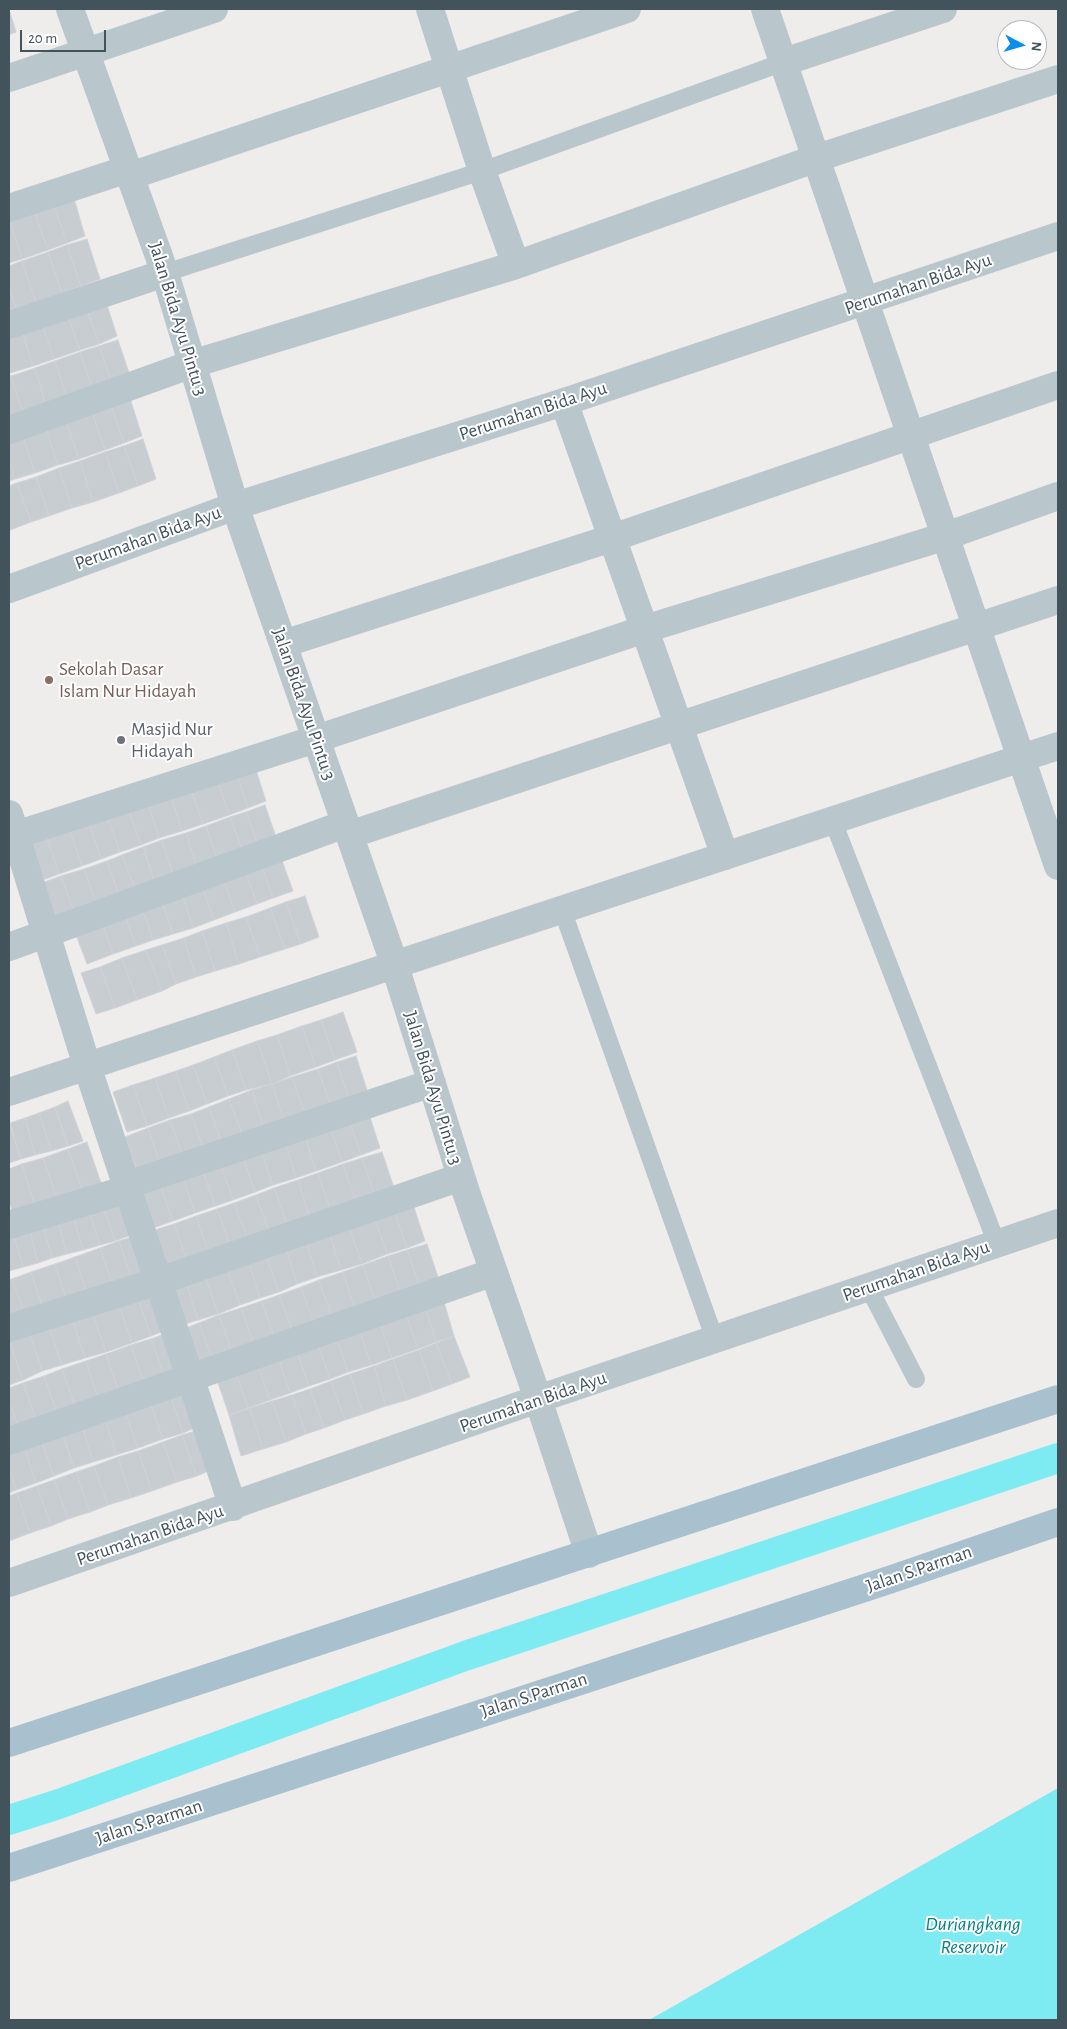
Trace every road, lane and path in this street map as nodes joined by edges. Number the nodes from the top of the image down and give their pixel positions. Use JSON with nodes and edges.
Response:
{"nodes":[{"id":1,"x":70,"y":9,"type":"edge"},
{"id":2,"x":214,"y":9,"type":"edge"},
{"id":3,"x":430,"y":9,"type":"edge"},
{"id":4,"x":627,"y":9,"type":"edge"},
{"id":5,"x":765,"y":9,"type":"edge"},
{"id":6,"x":943,"y":9,"type":"edge"},
{"id":7,"x":84,"y":51,"type":"junction"},
{"id":8,"x":784,"y":62,"type":"junction"},
{"id":9,"x":450,"y":69,"type":"junction"},
{"id":10,"x":9,"y":78,"type":"edge"},
{"id":11,"x":1058,"y":79,"type":"edge"},
{"id":12,"x":817,"y":158,"type":"junction"},
{"id":13,"x":482,"y":171,"type":"junction"},
{"id":14,"x":129,"y":172,"type":"junction"},
{"id":15,"x":9,"y":208,"type":"edge"},
{"id":16,"x":1058,"y":236,"type":"edge"},
{"id":17,"x":516,"y":265,"type":"junction"},
{"id":18,"x":165,"y":272,"type":"junction"},
{"id":19,"x":867,"y":302,"type":"junction"},
{"id":20,"x":9,"y":325,"type":"edge"},
{"id":21,"x":192,"y":364,"type":"junction"},
{"id":22,"x":1058,"y":385,"type":"edge"},
{"id":23,"x":564,"y":402,"type":"junction"},
{"id":24,"x":9,"y":430,"type":"edge"},
{"id":25,"x":912,"y":435,"type":"junction"},
{"id":26,"x":1058,"y":496,"type":"edge"},
{"id":27,"x":235,"y":506,"type":"junction"},
{"id":28,"x":946,"y":536,"type":"junction"},
{"id":29,"x":612,"y":538,"type":"junction"},
{"id":30,"x":9,"y":589,"type":"edge"},
{"id":31,"x":1058,"y":600,"type":"edge"},
{"id":32,"x":645,"y":629,"type":"junction"},
{"id":33,"x":978,"y":629,"type":"junction"},
{"id":34,"x":283,"y":644,"type":"junction"},
{"id":35,"x":679,"y":725,"type":"junction"},
{"id":36,"x":316,"y":740,"type":"junction"},
{"id":37,"x":1058,"y":746,"type":"edge"},
{"id":38,"x":1022,"y":759,"type":"junction"},
{"id":39,"x":833,"y":821,"type":"junction"},
{"id":40,"x":11,"y":829,"type":"edge"},
{"id":41,"x":347,"y":829,"type":"junction"},
{"id":42,"x":725,"y":856,"type":"junction"},
{"id":43,"x":1058,"y":866,"type":"edge"},
{"id":44,"x":562,"y":909,"type":"junction"},
{"id":45,"x":47,"y":934,"type":"junction"},
{"id":46,"x":9,"y":947,"type":"edge"},
{"id":47,"x":394,"y":963,"type":"junction"},
{"id":48,"x":87,"y":1066,"type":"junction"},
{"id":49,"x":432,"y":1083,"type":"junction"},
{"id":50,"x":9,"y":1092,"type":"edge"},
{"id":51,"x":462,"y":1177,"type":"junction"},
{"id":52,"x":127,"y":1187,"type":"junction"},
{"id":53,"x":1058,"y":1224,"type":"edge"},
{"id":54,"x":9,"y":1225,"type":"edge"},
{"id":55,"x":997,"y":1244,"type":"junction"},
{"id":56,"x":494,"y":1272,"type":"junction"},
{"id":57,"x":159,"y":1281,"type":"junction"},
{"id":58,"x":869,"y":1288,"type":"junction"},
{"id":59,"x":9,"y":1328,"type":"edge"},
{"id":60,"x":715,"y":1340,"type":"junction"},
{"id":61,"x":191,"y":1378,"type":"junction"},
{"id":62,"x":916,"y":1379,"type":"dead end"},
{"id":63,"x":538,"y":1399,"type":"junction"},
{"id":64,"x":1058,"y":1399,"type":"edge"},
{"id":65,"x":9,"y":1441,"type":"edge"},
{"id":66,"x":233,"y":1507,"type":"junction"},
{"id":67,"x":1058,"y":1522,"type":"edge"},
{"id":68,"x":589,"y":1554,"type":"junction"},
{"id":69,"x":9,"y":1584,"type":"edge"},
{"id":70,"x":9,"y":1743,"type":"edge"},
{"id":71,"x":9,"y":1868,"type":"edge"}],
"edges":[{"from":1,"to":7,"type":"street","name":"Jalan Bida Ayu Pintu 3"},
{"from":2,"to":7,"type":"street"},
{"from":3,"to":9,"type":"street"},
{"from":4,"to":9,"type":"street"},
{"from":5,"to":8,"type":"street"},
{"from":6,"to":8,"type":"street"},
{"from":7,"to":10,"type":"street"},
{"from":7,"to":14,"type":"street","name":"Jalan Bida Ayu Pintu 3"},
{"from":8,"to":12,"type":"street"},
{"from":8,"to":13,"type":"lane"},
{"from":9,"to":13,"type":"street"},
{"from":9,"to":14,"type":"street"},
{"from":11,"to":12,"type":"street"},
{"from":12,"to":17,"type":"street"},
{"from":12,"to":19,"type":"street"},
{"from":13,"to":17,"type":"street"},
{"from":13,"to":18,"type":"lane"},
{"from":14,"to":15,"type":"street"},
{"from":14,"to":18,"type":"street","name":"Jalan Bida Ayu Pintu 3"},
{"from":16,"to":19,"type":"street","name":"Perumahan Bida Ayu"},
{"from":17,"to":21,"type":"street"},
{"from":18,"to":20,"type":"street"},
{"from":18,"to":21,"type":"street","name":"Jalan Bida Ayu Pintu 3"},
{"from":19,"to":23,"type":"street","name":"Perumahan Bida Ayu"},
{"from":19,"to":25,"type":"street"},
{"from":21,"to":24,"type":"street"},
{"from":21,"to":27,"type":"street","name":"Jalan Bida Ayu Pintu 3"},
{"from":22,"to":25,"type":"street"},
{"from":23,"to":27,"type":"street","name":"Perumahan Bida Ayu"},
{"from":23,"to":29,"type":"street"},
{"from":25,"to":28,"type":"street"},
{"from":25,"to":29,"type":"street"},
{"from":26,"to":28,"type":"street"},
{"from":27,"to":30,"type":"street","name":"Perumahan Bida Ayu"},
{"from":27,"to":34,"type":"street","name":"Jalan Bida Ayu Pintu 3"},
{"from":28,"to":32,"type":"street"},
{"from":28,"to":33,"type":"street"},
{"from":29,"to":32,"type":"street"},
{"from":29,"to":34,"type":"street"},
{"from":31,"to":33,"type":"street"},
{"from":32,"to":35,"type":"street"},
{"from":32,"to":36,"type":"street"},
{"from":33,"to":35,"type":"street"},
{"from":33,"to":38,"type":"street"},
{"from":34,"to":36,"type":"street","name":"Jalan Bida Ayu Pintu 3"},
{"from":35,"to":41,"type":"street"},
{"from":35,"to":42,"type":"street"},
{"from":36,"to":40,"type":"street"},
{"from":36,"to":41,"type":"street","name":"Jalan Bida Ayu Pintu 3"},
{"from":37,"to":38,"type":"street"},
{"from":38,"to":39,"type":"street"},
{"from":38,"to":43,"type":"street"},
{"from":39,"to":42,"type":"street"},
{"from":39,"to":55,"type":"lane"},
{"from":40,"to":45,"type":"street"},
{"from":41,"to":45,"type":"street"},
{"from":41,"to":47,"type":"street","name":"Jalan Bida Ayu Pintu 3"},
{"from":42,"to":44,"type":"street"},
{"from":44,"to":47,"type":"street"},
{"from":44,"to":60,"type":"lane"},
{"from":45,"to":46,"type":"street"},
{"from":45,"to":48,"type":"street"},
{"from":47,"to":48,"type":"street"},
{"from":47,"to":49,"type":"street","name":"Jalan Bida Ayu Pintu 3"},
{"from":48,"to":50,"type":"street"},
{"from":48,"to":52,"type":"street"},
{"from":49,"to":51,"type":"street","name":"Jalan Bida Ayu Pintu 3"},
{"from":49,"to":52,"type":"street"},
{"from":51,"to":56,"type":"street","name":"Jalan Bida Ayu Pintu 3"},
{"from":51,"to":57,"type":"street"},
{"from":52,"to":54,"type":"street"},
{"from":52,"to":57,"type":"street"},
{"from":53,"to":55,"type":"street","name":"Perumahan Bida Ayu"},
{"from":55,"to":58,"type":"street","name":"Perumahan Bida Ayu"},
{"from":56,"to":61,"type":"street"},
{"from":56,"to":63,"type":"street","name":"Jalan Bida Ayu Pintu 3"},
{"from":57,"to":59,"type":"street"},
{"from":57,"to":61,"type":"street"},
{"from":58,"to":60,"type":"street","name":"Perumahan Bida Ayu"},
{"from":58,"to":62,"type":"lane"},
{"from":60,"to":63,"type":"street","name":"Perumahan Bida Ayu"},
{"from":61,"to":65,"type":"street"},
{"from":61,"to":66,"type":"street"},
{"from":63,"to":66,"type":"street","name":"Perumahan Bida Ayu"},
{"from":63,"to":68,"type":"street","name":"Jalan Bida Ayu Pintu 3"},
{"from":64,"to":68,"type":"main road"},
{"from":66,"to":69,"type":"street","name":"Perumahan Bida Ayu"},
{"from":67,"to":71,"type":"main road","name":"Jalan S.Parman"},
{"from":68,"to":70,"type":"main road"}]}
